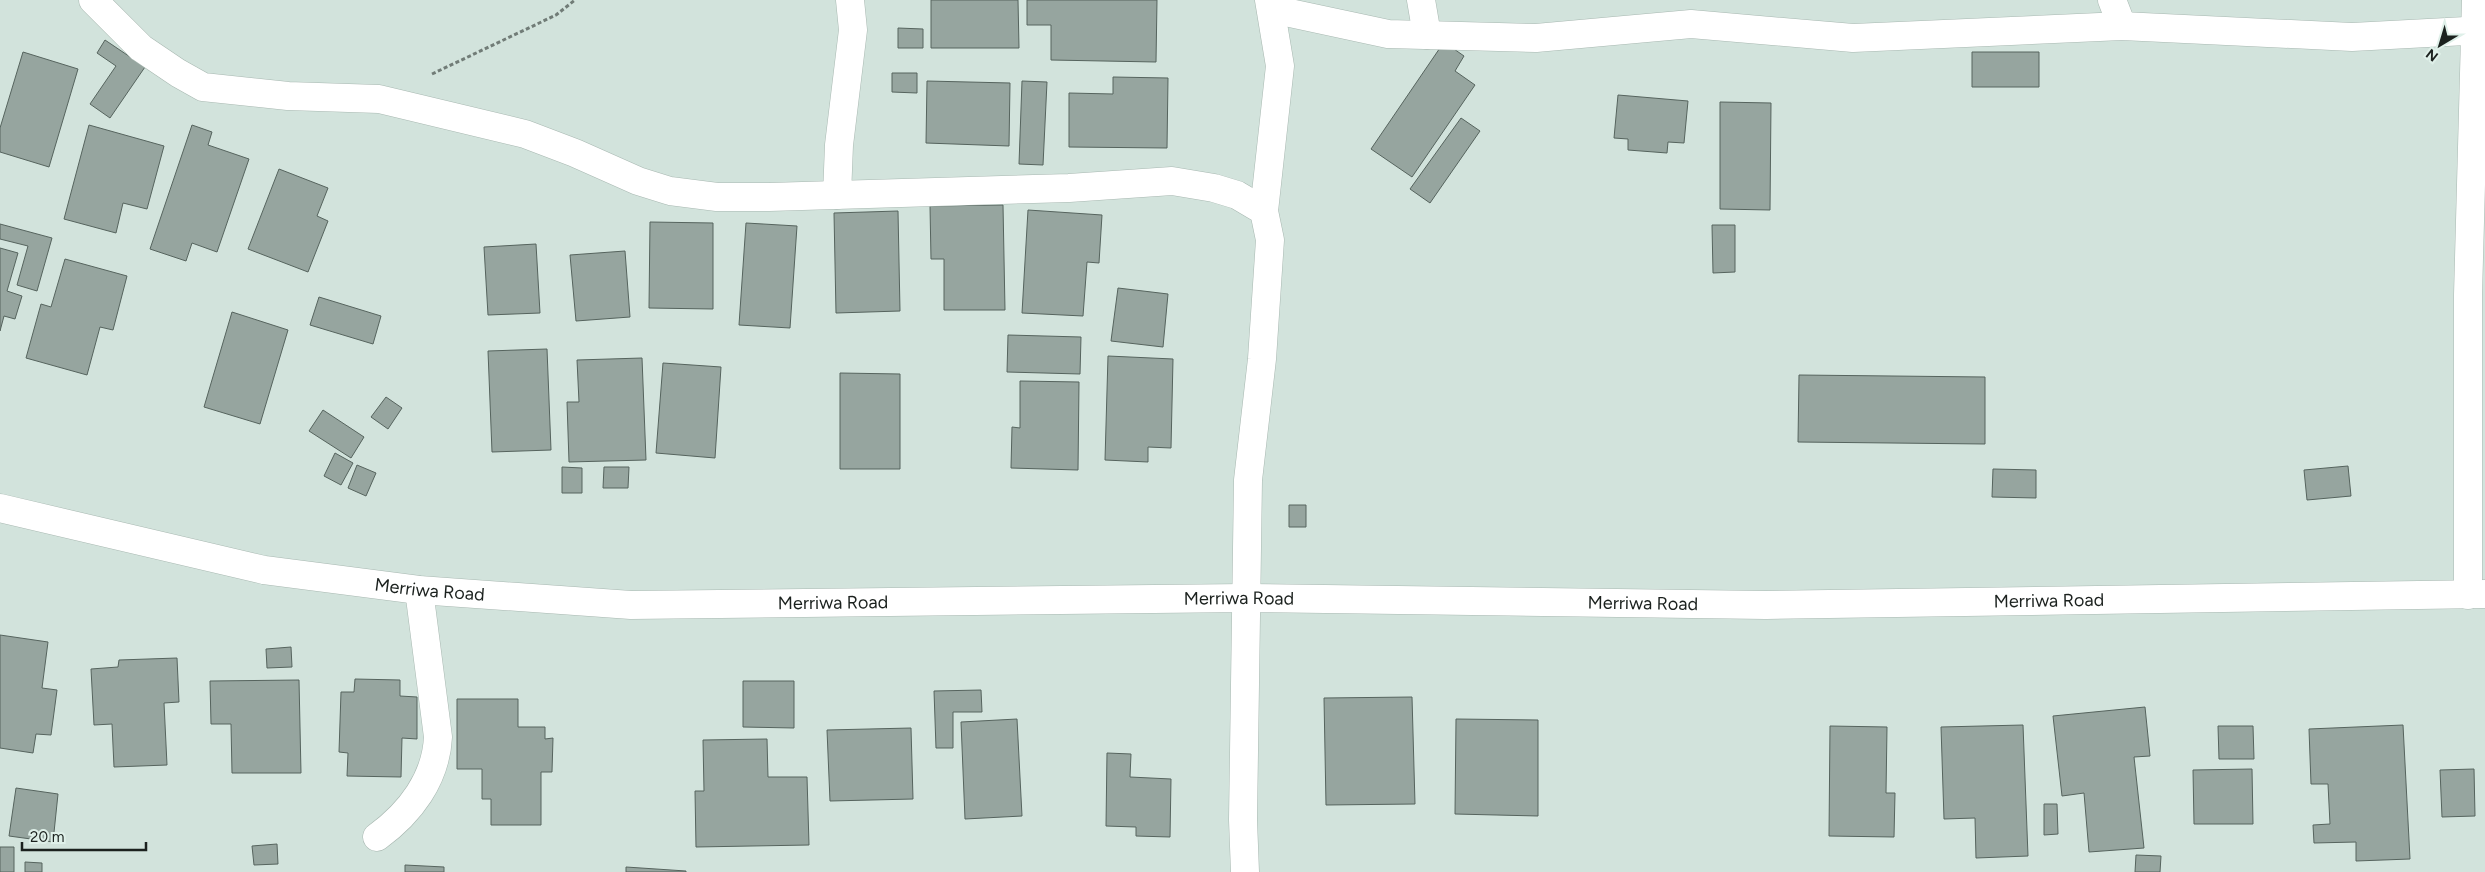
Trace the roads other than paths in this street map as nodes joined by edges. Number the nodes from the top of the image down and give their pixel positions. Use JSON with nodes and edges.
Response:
{"nodes":[{"id":1,"x":93,"y":0,"type":"edge"},
{"id":2,"x":850,"y":0,"type":"edge"},
{"id":3,"x":1421,"y":0,"type":"edge"},
{"id":4,"x":2112,"y":0,"type":"edge"},
{"id":5,"x":2476,"y":0,"type":"edge"},
{"id":6,"x":1270,"y":5,"type":"edge"},
{"id":7,"x":2122,"y":26,"type":"junction"},
{"id":8,"x":2481,"y":30,"type":"edge"},
{"id":9,"x":1427,"y":35,"type":"junction"},
{"id":10,"x":837,"y":195,"type":"junction"},
{"id":11,"x":1264,"y":211,"type":"junction"},
{"id":12,"x":0,"y":508,"type":"edge"},
{"id":13,"x":419,"y":590,"type":"junction"},
{"id":14,"x":2476,"y":594,"type":"edge"},
{"id":15,"x":1245,"y":598,"type":"junction"},
{"id":16,"x":377,"y":837,"type":"dead end"},
{"id":17,"x":1245,"y":872,"type":"edge"}],
"edges":[{"from":1,"to":10,"type":"street"},
{"from":2,"to":10,"type":"street"},
{"from":3,"to":9,"type":"street"},
{"from":4,"to":7,"type":"street"},
{"from":5,"to":8,"type":"street"},
{"from":6,"to":9,"type":"street"},
{"from":6,"to":11,"type":"street"},
{"from":7,"to":8,"type":"street"},
{"from":7,"to":9,"type":"street"},
{"from":8,"to":14,"type":"street"},
{"from":10,"to":11,"type":"street"},
{"from":11,"to":15,"type":"street"},
{"from":12,"to":13,"type":"street","name":"Merriwa Road"},
{"from":13,"to":15,"type":"street","name":"Merriwa Road"},
{"from":13,"to":16,"type":"street"},
{"from":14,"to":15,"type":"street","name":"Merriwa Road"},
{"from":15,"to":17,"type":"street"}]}
